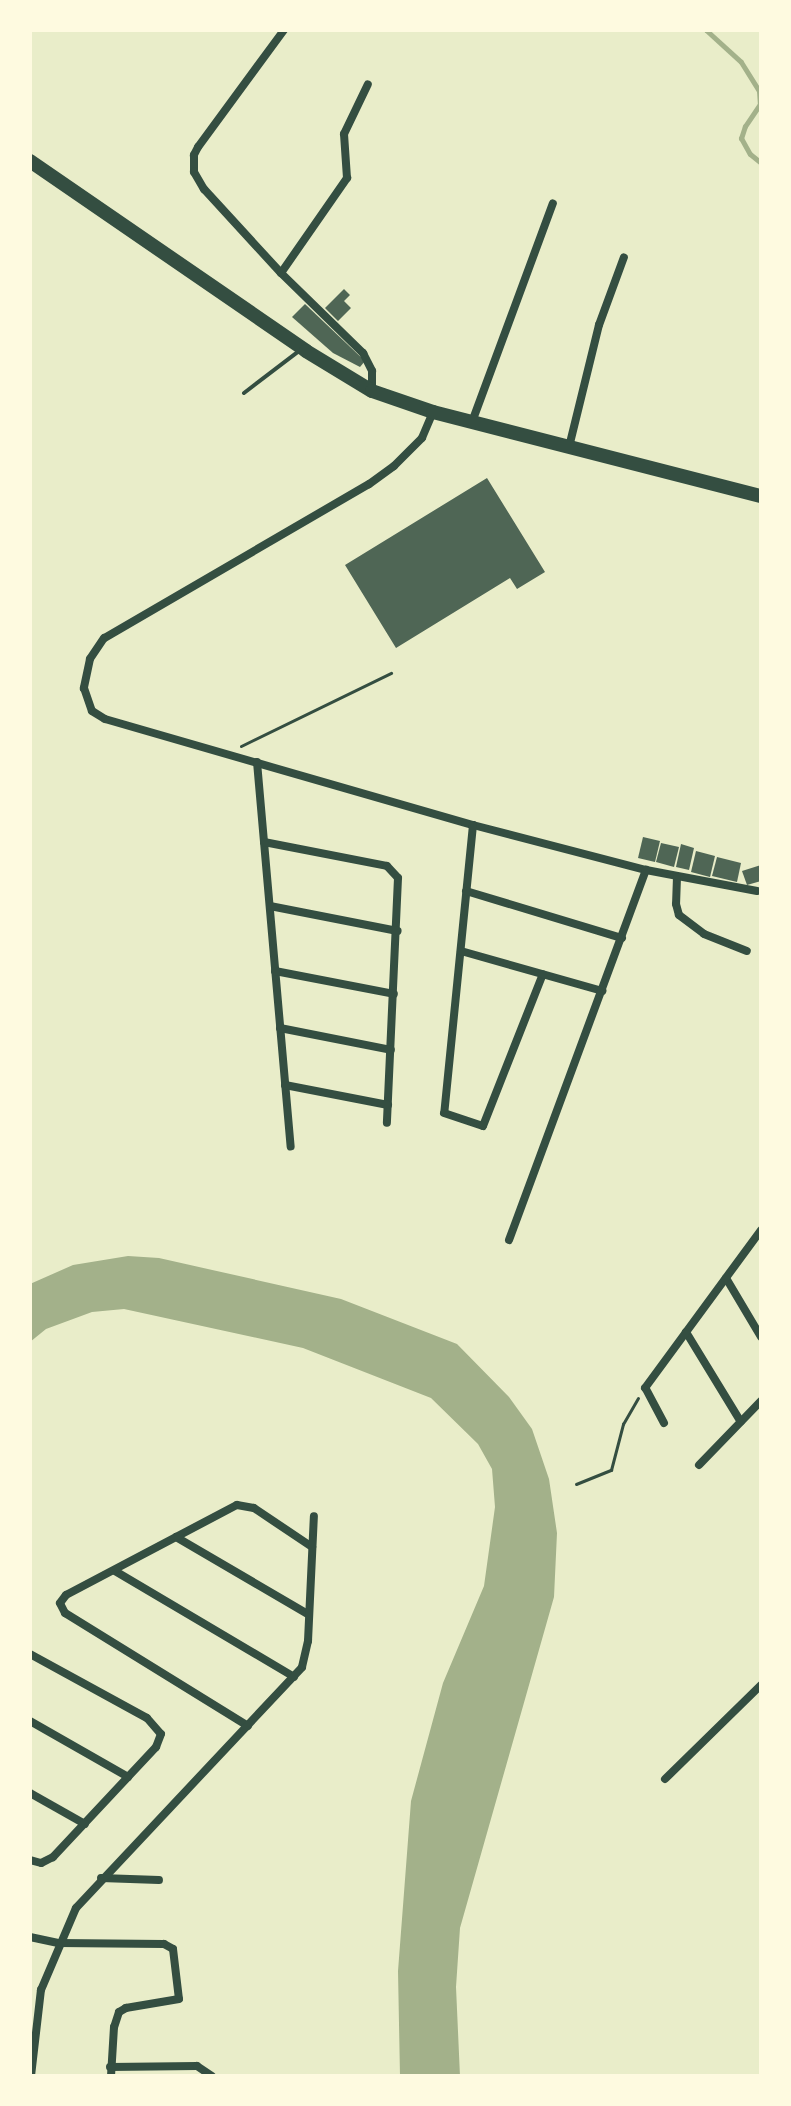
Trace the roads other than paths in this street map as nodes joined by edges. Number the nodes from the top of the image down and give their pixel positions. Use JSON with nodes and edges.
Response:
{"nodes":[{"id":1,"x":284,"y":30,"type":"edge"},
{"id":2,"x":368,"y":84,"type":"dead end"},
{"id":3,"x":30,"y":161,"type":"edge"},
{"id":4,"x":553,"y":203,"type":"dead end"},
{"id":5,"x":624,"y":257,"type":"dead end"},
{"id":6,"x":281,"y":273,"type":"junction"},
{"id":7,"x":303,"y":349,"type":"junction"},
{"id":8,"x":372,"y":391,"type":"junction"},
{"id":9,"x":244,"y":393,"type":"dead end"},
{"id":10,"x":433,"y":412,"type":"junction"},
{"id":11,"x":472,"y":422,"type":"junction"},
{"id":12,"x":569,"y":448,"type":"junction"},
{"id":13,"x":761,"y":496,"type":"edge"},
{"id":14,"x":257,"y":762,"type":"junction"},
{"id":15,"x":473,"y":825,"type":"junction"},
{"id":16,"x":264,"y":842,"type":"junction"},
{"id":17,"x":646,"y":870,"type":"junction"},
{"id":18,"x":677,"y":877,"type":"junction"},
{"id":19,"x":466,"y":891,"type":"junction"},
{"id":20,"x":757,"y":891,"type":"dead end"},
{"id":21,"x":270,"y":906,"type":"junction"},
{"id":22,"x":398,"y":931,"type":"junction"},
{"id":23,"x":622,"y":938,"type":"junction"},
{"id":24,"x":461,"y":951,"type":"junction"},
{"id":25,"x":747,"y":951,"type":"dead end"},
{"id":26,"x":275,"y":971,"type":"junction"},
{"id":27,"x":543,"y":974,"type":"junction"},
{"id":28,"x":602,"y":991,"type":"junction"},
{"id":29,"x":394,"y":994,"type":"junction"},
{"id":30,"x":280,"y":1028,"type":"junction"},
{"id":31,"x":391,"y":1050,"type":"junction"},
{"id":32,"x":285,"y":1085,"type":"junction"},
{"id":33,"x":388,"y":1105,"type":"junction"},
{"id":34,"x":387,"y":1123,"type":"dead end"},
{"id":35,"x":291,"y":1147,"type":"dead end"},
{"id":36,"x":761,"y":1230,"type":"edge"},
{"id":37,"x":509,"y":1240,"type":"dead end"},
{"id":38,"x":726,"y":1278,"type":"junction"},
{"id":39,"x":686,"y":1332,"type":"junction"},
{"id":40,"x":761,"y":1337,"type":"edge"},
{"id":41,"x":761,"y":1401,"type":"edge"},
{"id":42,"x":741,"y":1422,"type":"junction"},
{"id":43,"x":664,"y":1423,"type":"dead end"},
{"id":44,"x":699,"y":1465,"type":"dead end"},
{"id":45,"x":314,"y":1516,"type":"dead end"},
{"id":46,"x":176,"y":1537,"type":"junction"},
{"id":47,"x":312,"y":1547,"type":"junction"},
{"id":48,"x":115,"y":1571,"type":"junction"},
{"id":49,"x":308,"y":1614,"type":"junction"},
{"id":50,"x":30,"y":1654,"type":"edge"},
{"id":51,"x":294,"y":1677,"type":"junction"},
{"id":52,"x":761,"y":1685,"type":"edge"},
{"id":53,"x":30,"y":1721,"type":"edge"},
{"id":54,"x":248,"y":1726,"type":"junction"},
{"id":55,"x":128,"y":1777,"type":"junction"},
{"id":56,"x":665,"y":1779,"type":"dead end"},
{"id":57,"x":30,"y":1793,"type":"edge"},
{"id":58,"x":85,"y":1824,"type":"junction"},
{"id":59,"x":30,"y":1860,"type":"edge"},
{"id":60,"x":101,"y":1878,"type":"junction"},
{"id":61,"x":159,"y":1880,"type":"dead end"},
{"id":62,"x":30,"y":1937,"type":"edge"},
{"id":63,"x":59,"y":1943,"type":"junction"},
{"id":64,"x":110,"y":2071,"type":"edge"},
{"id":65,"x":31,"y":2076,"type":"edge"},
{"id":66,"x":212,"y":2076,"type":"edge"}],
"edges":[{"from":1,"to":6,"type":"street"},
{"from":2,"to":6,"type":"street"},
{"from":3,"to":7,"type":"main road"},
{"from":4,"to":11,"type":"street"},
{"from":5,"to":12,"type":"street"},
{"from":6,"to":8,"type":"street"},
{"from":7,"to":8,"type":"main road"},
{"from":7,"to":9,"type":"lane"},
{"from":8,"to":10,"type":"main road"},
{"from":10,"to":11,"type":"main road"},
{"from":10,"to":14,"type":"street"},
{"from":11,"to":12,"type":"main road"},
{"from":12,"to":13,"type":"main road"},
{"from":14,"to":15,"type":"street"},
{"from":14,"to":16,"type":"street"},
{"from":15,"to":17,"type":"street"},
{"from":15,"to":19,"type":"street"},
{"from":16,"to":21,"type":"street"},
{"from":16,"to":22,"type":"street"},
{"from":17,"to":18,"type":"street"},
{"from":17,"to":23,"type":"street"},
{"from":18,"to":20,"type":"street"},
{"from":18,"to":25,"type":"street"},
{"from":19,"to":23,"type":"street"},
{"from":19,"to":24,"type":"street"},
{"from":21,"to":22,"type":"street"},
{"from":21,"to":26,"type":"street"},
{"from":22,"to":29,"type":"street"},
{"from":23,"to":28,"type":"street"},
{"from":24,"to":27,"type":"street"},
{"from":24,"to":27,"type":"street"},
{"from":26,"to":29,"type":"street"},
{"from":26,"to":30,"type":"street"},
{"from":27,"to":28,"type":"street"},
{"from":28,"to":37,"type":"street"},
{"from":29,"to":31,"type":"street"},
{"from":30,"to":31,"type":"street"},
{"from":30,"to":32,"type":"street"},
{"from":31,"to":33,"type":"street"},
{"from":32,"to":33,"type":"street"},
{"from":32,"to":35,"type":"street"},
{"from":33,"to":34,"type":"street"},
{"from":36,"to":38,"type":"street"},
{"from":38,"to":39,"type":"street"},
{"from":38,"to":40,"type":"street"},
{"from":39,"to":42,"type":"street"},
{"from":39,"to":43,"type":"street"},
{"from":41,"to":42,"type":"street"},
{"from":42,"to":44,"type":"street"},
{"from":45,"to":47,"type":"street"},
{"from":46,"to":47,"type":"street"},
{"from":46,"to":48,"type":"street"},
{"from":46,"to":49,"type":"street"},
{"from":47,"to":49,"type":"street"},
{"from":48,"to":51,"type":"street"},
{"from":48,"to":54,"type":"street"},
{"from":49,"to":51,"type":"street"},
{"from":50,"to":55,"type":"street"},
{"from":51,"to":54,"type":"street"},
{"from":52,"to":56,"type":"street"},
{"from":53,"to":55,"type":"street"},
{"from":54,"to":60,"type":"street"},
{"from":55,"to":58,"type":"street"},
{"from":57,"to":58,"type":"street"},
{"from":58,"to":59,"type":"street"},
{"from":60,"to":61,"type":"street"},
{"from":60,"to":63,"type":"street"},
{"from":62,"to":63,"type":"street"},
{"from":63,"to":64,"type":"street"},
{"from":63,"to":65,"type":"street"},
{"from":64,"to":66,"type":"street"}]}
